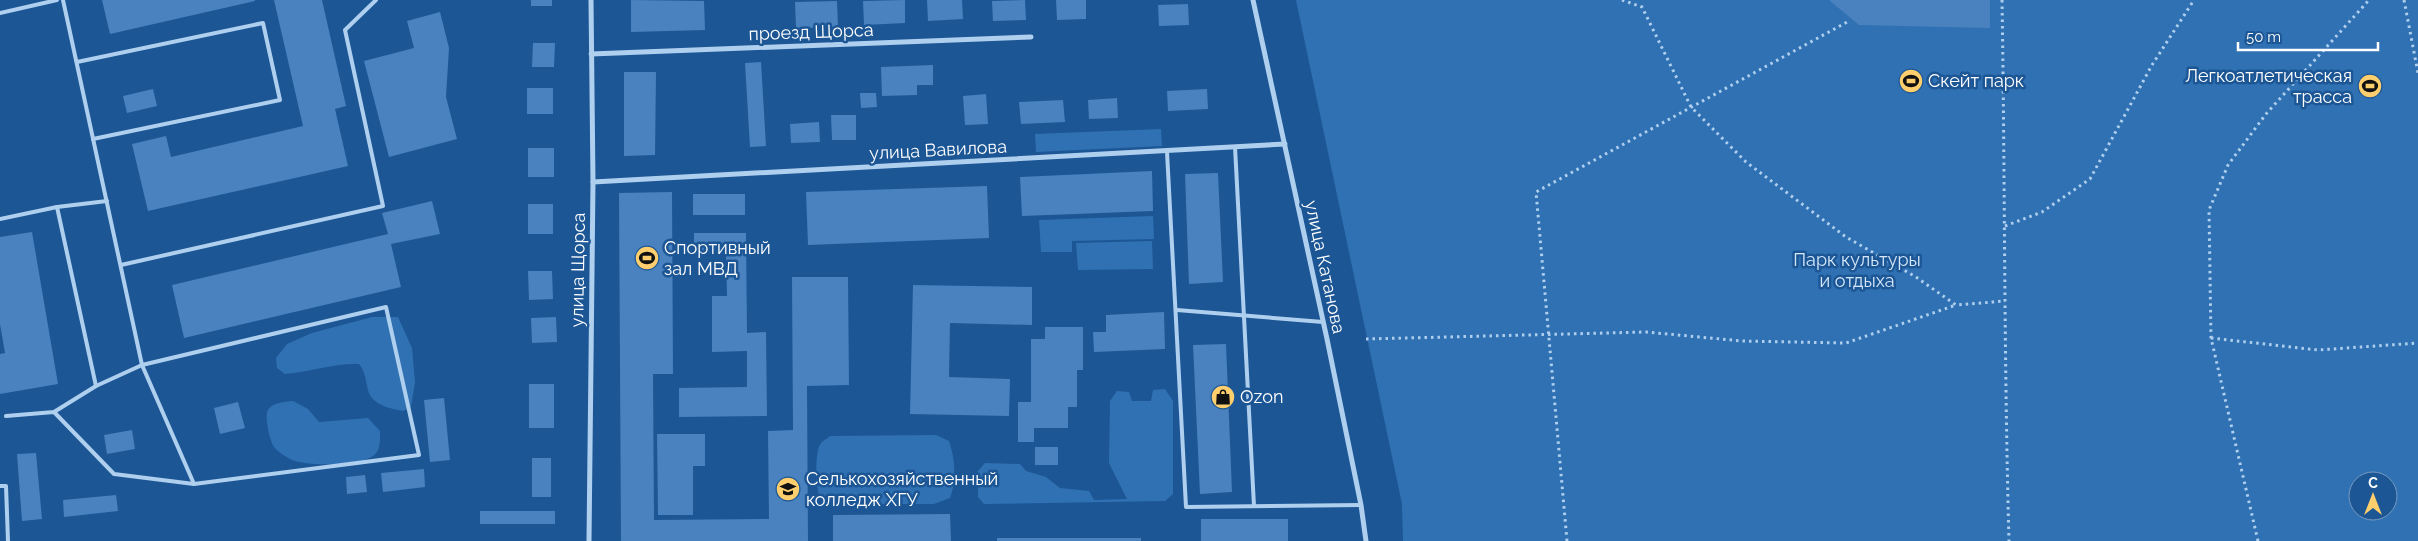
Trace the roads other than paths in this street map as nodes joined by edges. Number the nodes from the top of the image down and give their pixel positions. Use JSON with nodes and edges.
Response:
{"nodes":[{"id":1,"x":57,"y":0,"type":"edge"},
{"id":2,"x":63,"y":0,"type":"edge"},
{"id":3,"x":376,"y":0,"type":"edge"},
{"id":4,"x":591,"y":0,"type":"edge"},
{"id":5,"x":1253,"y":0,"type":"edge"},
{"id":6,"x":0,"y":13,"type":"edge"},
{"id":7,"x":1031,"y":37,"type":"dead end"},
{"id":8,"x":591,"y":54,"type":"junction"},
{"id":9,"x":77,"y":62,"type":"junction"},
{"id":10,"x":94,"y":140,"type":"junction"},
{"id":11,"x":1285,"y":144,"type":"junction"},
{"id":12,"x":1235,"y":147,"type":"junction"},
{"id":13,"x":1167,"y":152,"type":"junction"},
{"id":14,"x":593,"y":182,"type":"junction"},
{"id":15,"x":107,"y":202,"type":"junction"},
{"id":16,"x":57,"y":207,"type":"junction"},
{"id":17,"x":0,"y":219,"type":"edge"},
{"id":18,"x":121,"y":265,"type":"junction"},
{"id":19,"x":1177,"y":310,"type":"junction"},
{"id":20,"x":1243,"y":316,"type":"junction"},
{"id":21,"x":1323,"y":322,"type":"junction"},
{"id":22,"x":142,"y":365,"type":"junction"},
{"id":23,"x":96,"y":386,"type":"junction"},
{"id":24,"x":54,"y":412,"type":"junction"},
{"id":25,"x":6,"y":416,"type":"dead end"},
{"id":26,"x":194,"y":484,"type":"junction"},
{"id":27,"x":0,"y":486,"type":"edge"},
{"id":28,"x":1361,"y":505,"type":"junction"},
{"id":29,"x":1254,"y":506,"type":"junction"},
{"id":30,"x":8,"y":541,"type":"edge"},
{"id":31,"x":589,"y":541,"type":"edge"},
{"id":32,"x":1366,"y":541,"type":"edge"}],
"edges":[{"from":1,"to":6,"type":"lane"},
{"from":2,"to":9,"type":"lane"},
{"from":3,"to":18,"type":"lane"},
{"from":4,"to":8,"type":"street","name":"улица Щорса"},
{"from":5,"to":11,"type":"street","name":"улица Катанова"},
{"from":7,"to":8,"type":"street","name":"проезд Щорса"},
{"from":8,"to":14,"type":"street","name":"улица Щорса"},
{"from":9,"to":10,"type":"lane"},
{"from":9,"to":10,"type":"lane"},
{"from":10,"to":15,"type":"lane"},
{"from":11,"to":12,"type":"street","name":"улица Вавилова"},
{"from":11,"to":21,"type":"street","name":"улица Катанова"},
{"from":12,"to":13,"type":"street","name":"улица Вавилова"},
{"from":12,"to":20,"type":"lane"},
{"from":13,"to":14,"type":"street","name":"улица Вавилова"},
{"from":13,"to":19,"type":"lane"},
{"from":14,"to":31,"type":"street","name":"улица Щорса"},
{"from":15,"to":16,"type":"lane"},
{"from":15,"to":18,"type":"lane"},
{"from":16,"to":17,"type":"lane"},
{"from":16,"to":23,"type":"lane"},
{"from":18,"to":22,"type":"lane"},
{"from":19,"to":20,"type":"lane"},
{"from":19,"to":29,"type":"lane"},
{"from":20,"to":21,"type":"lane"},
{"from":20,"to":29,"type":"lane"},
{"from":21,"to":28,"type":"street","name":"улица Катанова"},
{"from":22,"to":23,"type":"lane"},
{"from":22,"to":26,"type":"lane"},
{"from":22,"to":26,"type":"lane"},
{"from":23,"to":24,"type":"lane"},
{"from":24,"to":25,"type":"lane"},
{"from":24,"to":26,"type":"lane"},
{"from":27,"to":30,"type":"lane"},
{"from":28,"to":29,"type":"lane"},
{"from":28,"to":32,"type":"street","name":"улица Катанова"}]}
